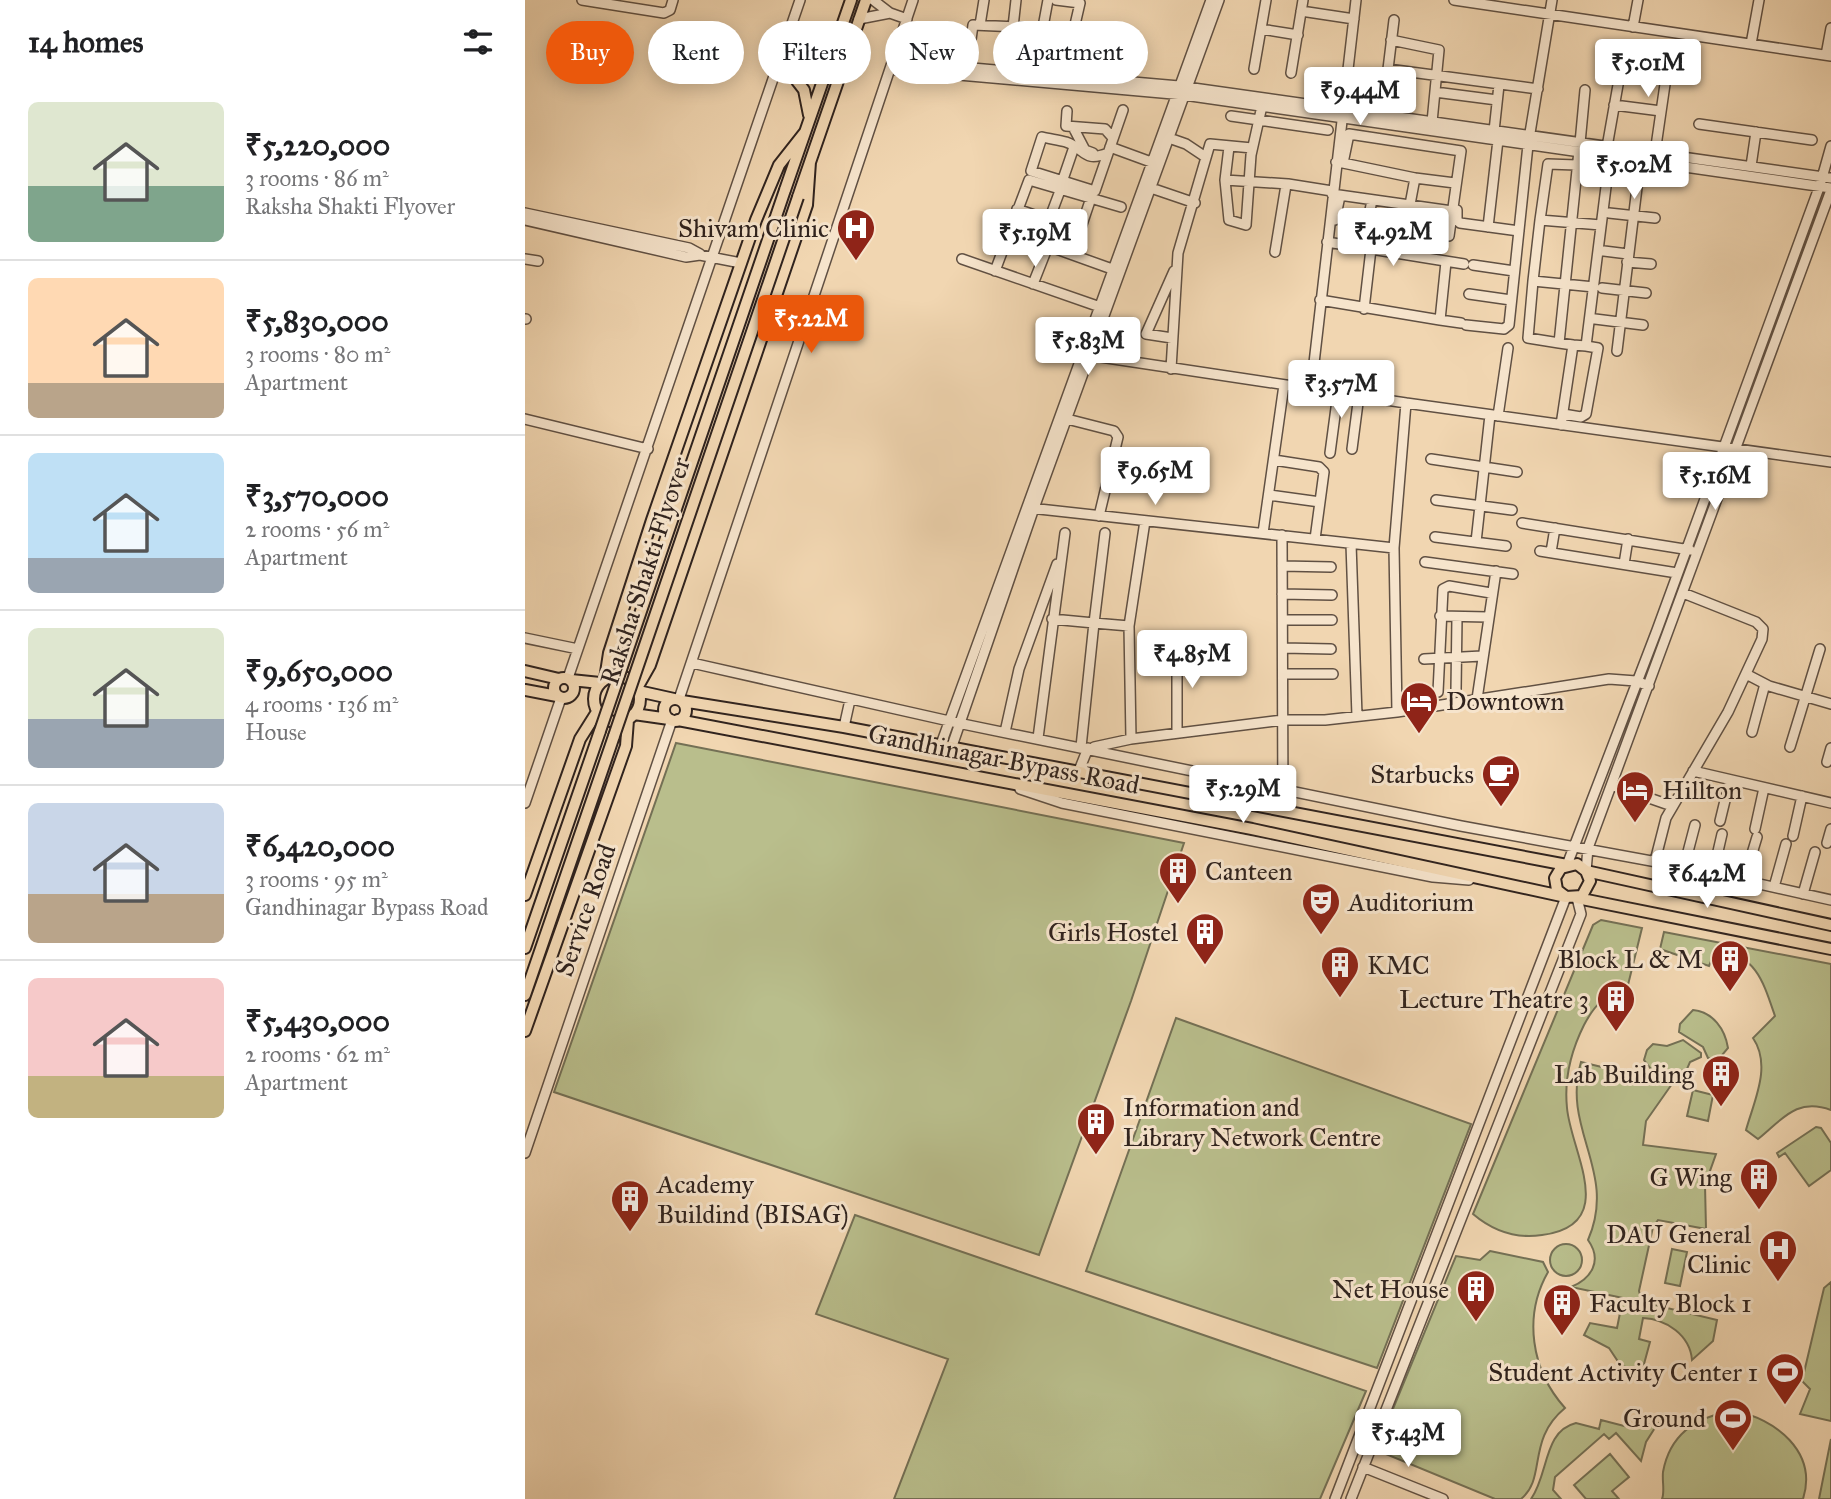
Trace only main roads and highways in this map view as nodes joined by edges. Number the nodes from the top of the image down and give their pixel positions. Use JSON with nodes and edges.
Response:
{"nodes":[{"id":1,"x":851,"y":0,"type":"edge"},
{"id":2,"x":866,"y":0,"type":"edge"},
{"id":3,"x":799,"y":84,"type":"edge"},
{"id":4,"x":807,"y":127,"type":"junction"},
{"id":5,"x":810,"y":162,"type":"junction"},
{"id":6,"x":525,"y":671,"type":"edge"},
{"id":7,"x":566,"y":679,"type":"junction"},
{"id":8,"x":603,"y":681,"type":"junction"},
{"id":9,"x":525,"y":690,"type":"edge"},
{"id":10,"x":638,"y":690,"type":"junction"},
{"id":11,"x":562,"y":697,"type":"junction"},
{"id":12,"x":678,"y":700,"type":"junction"},
{"id":13,"x":595,"y":708,"type":"junction"},
{"id":14,"x":631,"y":717,"type":"junction"},
{"id":15,"x":673,"y":720,"type":"junction"},
{"id":16,"x":1566,"y":865,"type":"junction"},
{"id":17,"x":1586,"y":871,"type":"junction"},
{"id":18,"x":525,"y":895,"type":"edge"},
{"id":19,"x":1571,"y":898,"type":"junction"},
{"id":20,"x":1831,"y":925,"type":"edge"},
{"id":21,"x":525,"y":948,"type":"edge"},
{"id":22,"x":1831,"y":949,"type":"edge"},
{"id":23,"x":525,"y":995,"type":"edge"},
{"id":24,"x":525,"y":1031,"type":"edge"}],
"edges":[{"from":1,"to":4,"type":"main road","name":"Raksha Shakti Flyover"},
{"from":2,"to":5,"type":"main road"},
{"from":3,"to":4,"type":"main road"},
{"from":4,"to":8,"type":"main road"},
{"from":4,"to":21,"type":"main road","name":"Raksha Shakti Flyover","bridge":true},
{"from":5,"to":10,"type":"main road"},
{"from":5,"to":23,"type":"main road","name":"Raksha Shakti Flyover","bridge":true},
{"from":6,"to":7,"type":"main road"},
{"from":7,"to":8,"type":"main road"},
{"from":7,"to":11,"type":"main road"},
{"from":7,"to":11,"type":"main road"},
{"from":8,"to":10,"type":"main road"},
{"from":8,"to":13,"type":"main road"},
{"from":9,"to":11,"type":"main road"},
{"from":10,"to":12,"type":"main road","name":"Gandhinagar Bypass Road"},
{"from":10,"to":14,"type":"main road"},
{"from":11,"to":13,"type":"main road"},
{"from":12,"to":15,"type":"main road"},
{"from":12,"to":15,"type":"main road"},
{"from":12,"to":16,"type":"main road","name":"Gandhinagar Bypass Road"},
{"from":13,"to":14,"type":"main road"},
{"from":13,"to":18,"type":"main road"},
{"from":14,"to":15,"type":"main road","name":"Gandhinagar Bypass Road"},
{"from":14,"to":24,"type":"main road"},
{"from":15,"to":19,"type":"main road","name":"Gandhinagar Bypass Road"},
{"from":16,"to":17,"type":"main road"},
{"from":16,"to":19,"type":"main road"},
{"from":17,"to":19,"type":"main road"},
{"from":17,"to":20,"type":"main road"},
{"from":19,"to":22,"type":"main road","name":"Gandhinagar Bypass Road"}]}
